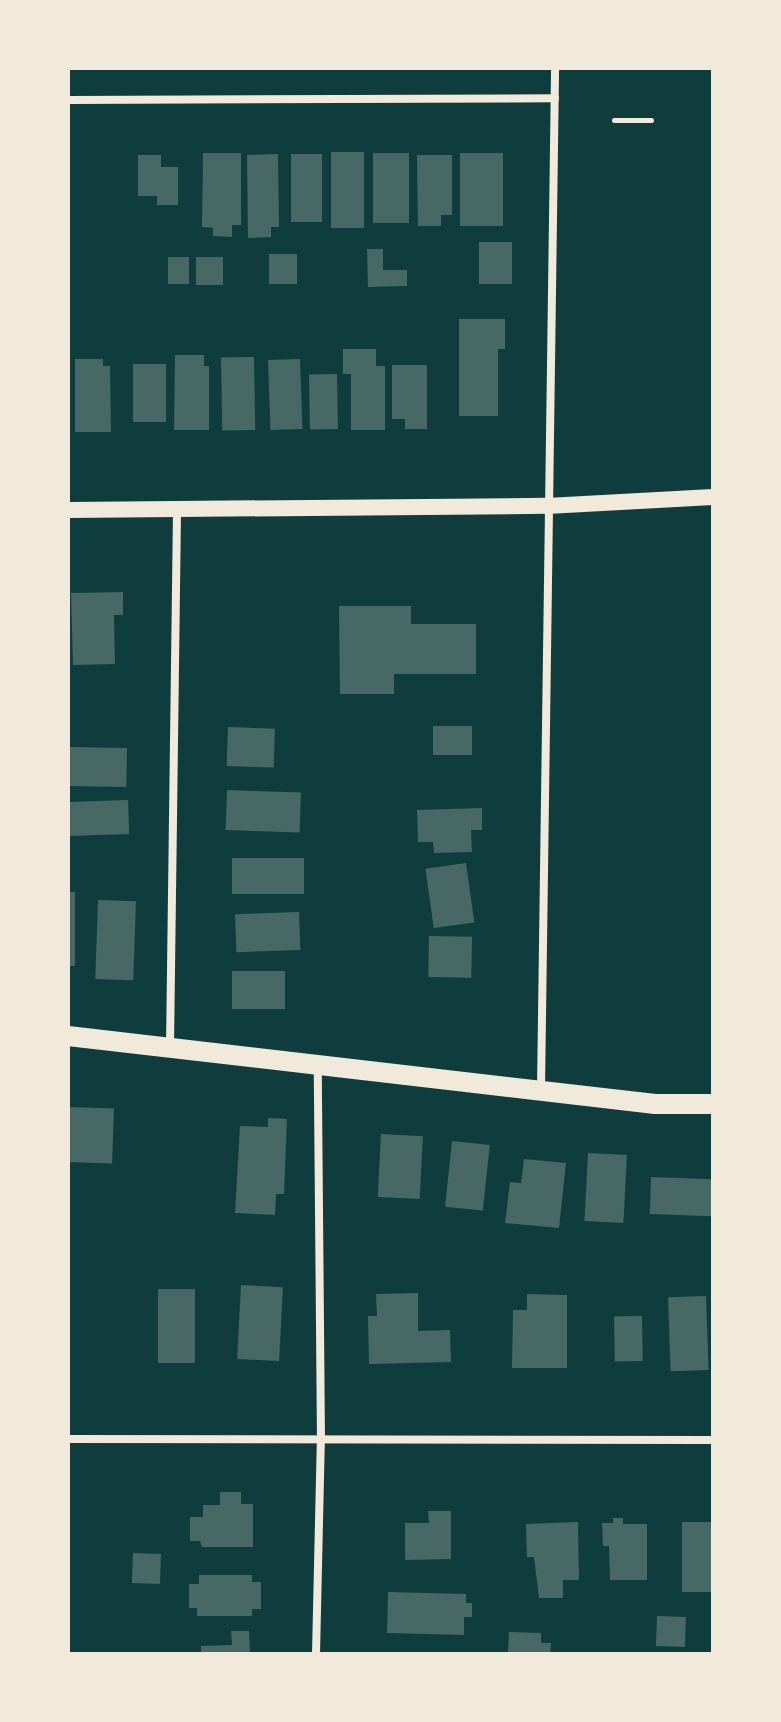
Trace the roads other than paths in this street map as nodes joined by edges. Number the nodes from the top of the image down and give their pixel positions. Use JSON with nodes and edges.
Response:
{"nodes":[{"id":1,"x":555,"y":68,"type":"edge"},
{"id":2,"x":555,"y":98,"type":"junction"},
{"id":3,"x":68,"y":100,"type":"edge"},
{"id":4,"x":713,"y":497,"type":"edge"},
{"id":5,"x":547,"y":506,"type":"junction"},
{"id":6,"x":68,"y":510,"type":"edge"},
{"id":7,"x":177,"y":510,"type":"junction"},
{"id":8,"x":68,"y":1036,"type":"edge"},
{"id":9,"x":170,"y":1047,"type":"junction"},
{"id":10,"x":318,"y":1065,"type":"junction"},
{"id":11,"x":541,"y":1089,"type":"junction"},
{"id":12,"x":713,"y":1104,"type":"edge"},
{"id":13,"x":68,"y":1439,"type":"edge"},
{"id":14,"x":713,"y":1440,"type":"edge"},
{"id":15,"x":321,"y":1441,"type":"junction"},
{"id":16,"x":316,"y":1654,"type":"edge"}],
"edges":[{"from":1,"to":2,"type":"street"},
{"from":2,"to":3,"type":"street"},
{"from":2,"to":5,"type":"street"},
{"from":4,"to":5,"type":"main road"},
{"from":5,"to":7,"type":"main road"},
{"from":5,"to":11,"type":"street"},
{"from":6,"to":7,"type":"main road"},
{"from":7,"to":9,"type":"street"},
{"from":8,"to":9,"type":"main road"},
{"from":9,"to":10,"type":"main road"},
{"from":10,"to":11,"type":"main road"},
{"from":10,"to":15,"type":"street"},
{"from":11,"to":12,"type":"main road"},
{"from":13,"to":15,"type":"street"},
{"from":14,"to":15,"type":"street"},
{"from":15,"to":16,"type":"street"}]}
